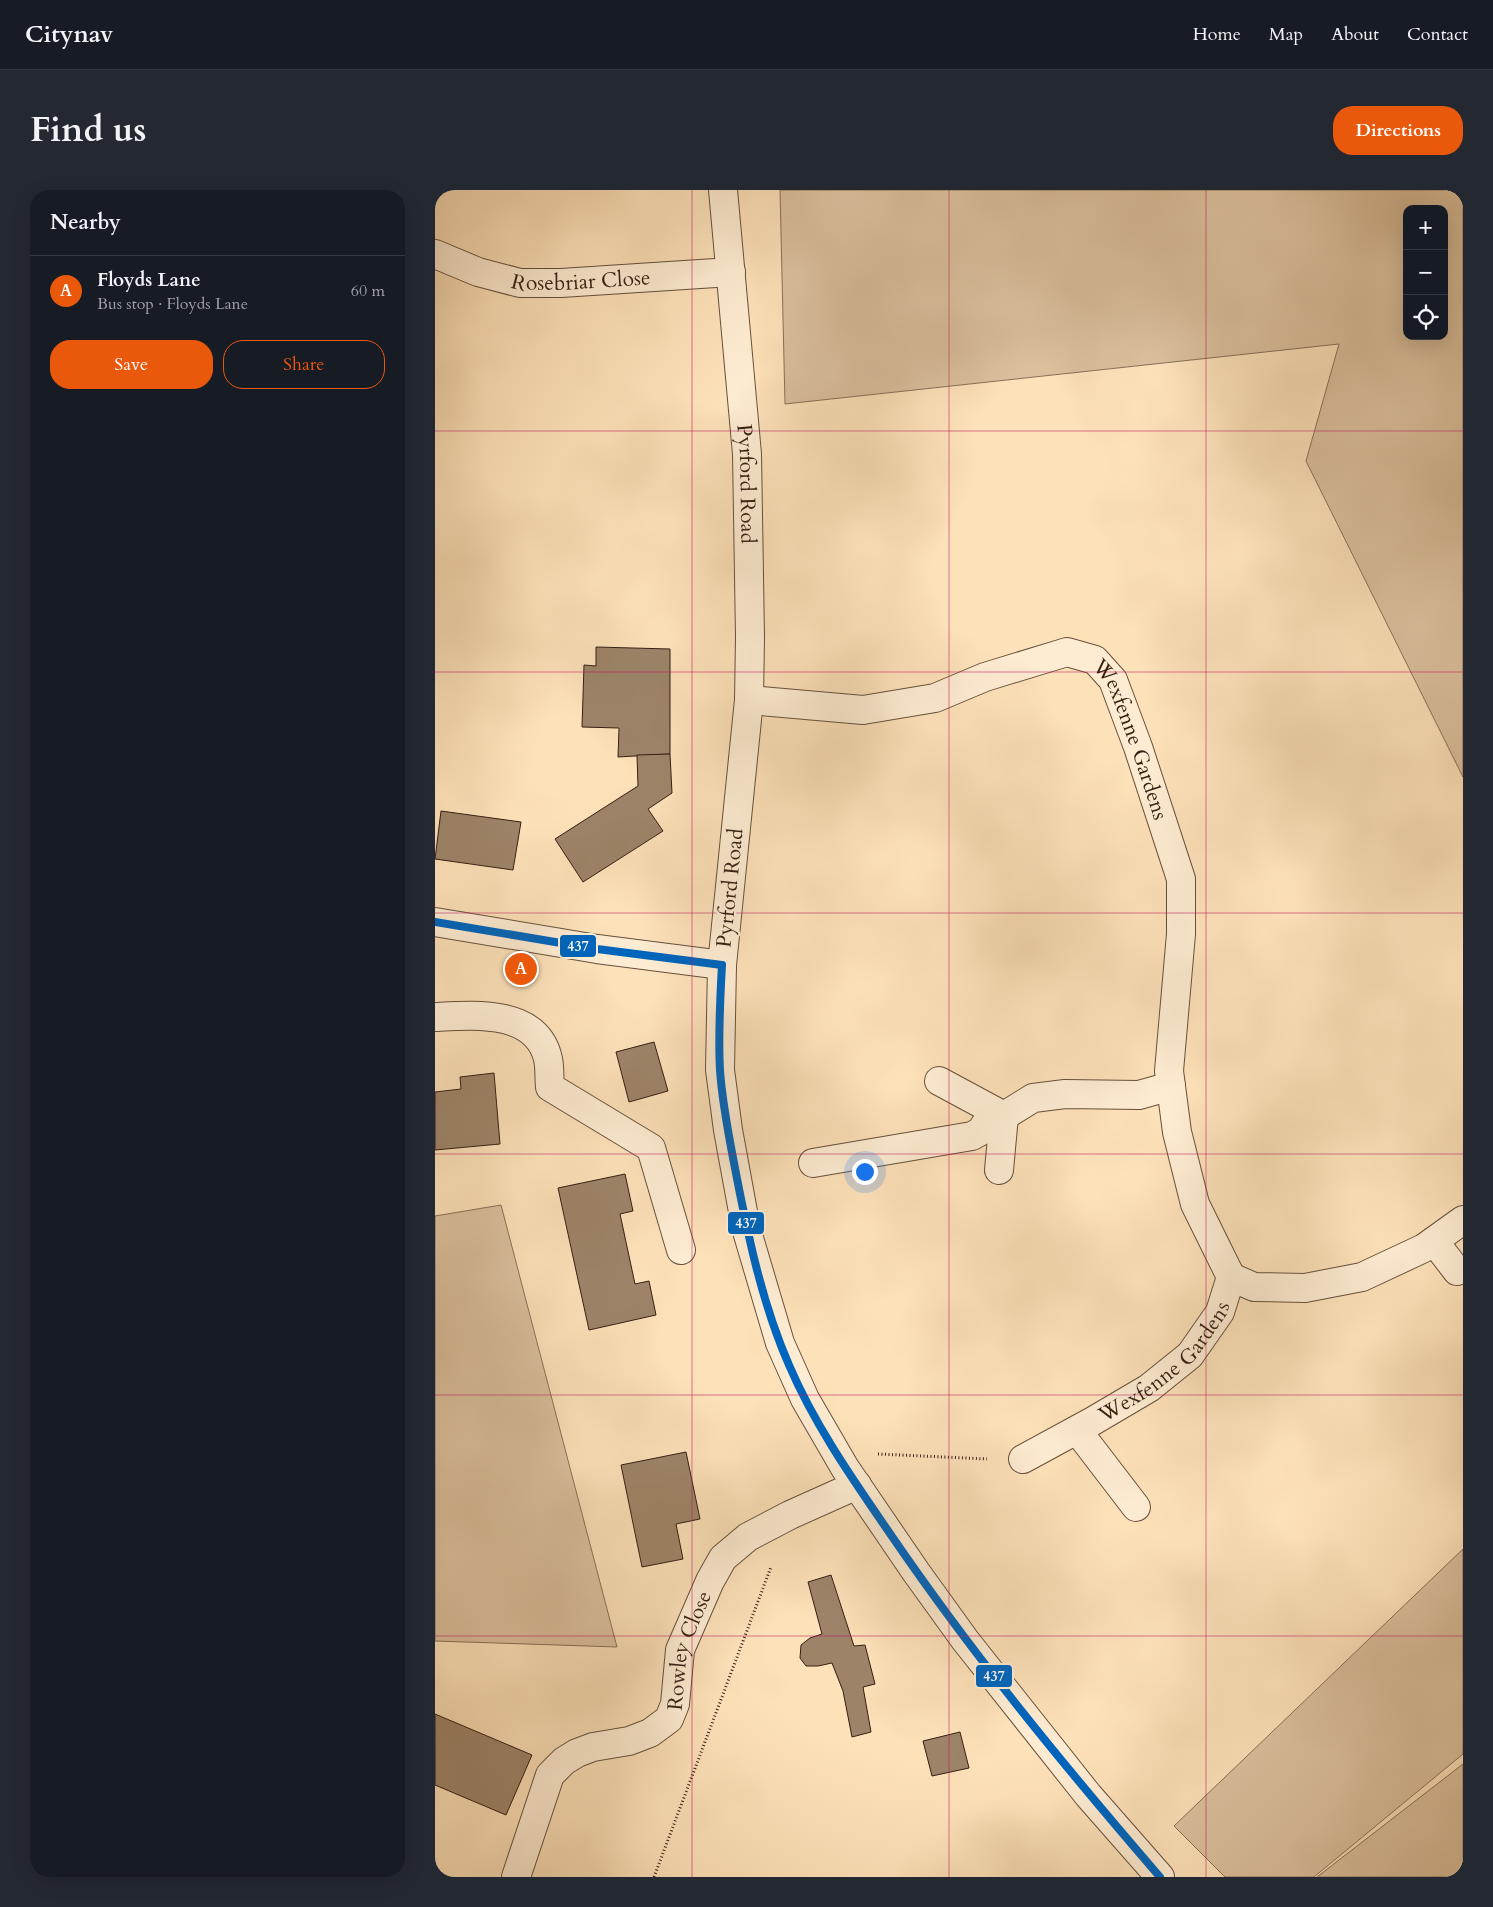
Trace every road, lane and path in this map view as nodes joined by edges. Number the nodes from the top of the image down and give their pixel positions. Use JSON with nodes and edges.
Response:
{"nodes":[{"id":1,"x":723,"y":190,"type":"edge"},
{"id":2,"x":435,"y":254,"type":"edge"},
{"id":3,"x":731,"y":272,"type":"junction"},
{"id":4,"x":749,"y":700,"type":"junction"},
{"id":5,"x":435,"y":922,"type":"edge"},
{"id":6,"x":722,"y":965,"type":"junction"},
{"id":7,"x":435,"y":1017,"type":"edge"},
{"id":8,"x":939,"y":1081,"type":"dead end"},
{"id":9,"x":1171,"y":1086,"type":"junction"},
{"id":10,"x":999,"y":1114,"type":"junction"},
{"id":11,"x":813,"y":1163,"type":"dead end"},
{"id":12,"x":999,"y":1170,"type":"dead end"},
{"id":13,"x":1463,"y":1220,"type":"edge"},
{"id":14,"x":1434,"y":1241,"type":"junction"},
{"id":15,"x":681,"y":1250,"type":"dead end"},
{"id":16,"x":1457,"y":1271,"type":"dead end"},
{"id":17,"x":1231,"y":1277,"type":"junction"},
{"id":18,"x":1077,"y":1430,"type":"junction"},
{"id":19,"x":1023,"y":1459,"type":"joint"},
{"id":20,"x":851,"y":1476,"type":"junction"},
{"id":21,"x":1136,"y":1507,"type":"dead end"},
{"id":22,"x":790,"y":1515,"type":"junction"},
{"id":23,"x":516,"y":1877,"type":"edge"},
{"id":24,"x":654,"y":1877,"type":"edge"},
{"id":25,"x":1160,"y":1877,"type":"edge"}],
"edges":[{"from":1,"to":3,"type":"street","name":"Pyrford Road"},
{"from":2,"to":3,"type":"street","name":"Rosebriar Close"},
{"from":3,"to":4,"type":"street","name":"Pyrford Road"},
{"from":4,"to":6,"type":"street","name":"Pyrford Road"},
{"from":4,"to":9,"type":"street","name":"Wexfenne Gardens"},
{"from":5,"to":6,"type":"street"},
{"from":6,"to":20,"type":"street","name":"Pyrford Road"},
{"from":7,"to":15,"type":"street"},
{"from":8,"to":10,"type":"street"},
{"from":9,"to":10,"type":"street"},
{"from":9,"to":17,"type":"street","name":"Wexfenne Gardens"},
{"from":10,"to":11,"type":"street"},
{"from":10,"to":12,"type":"street"},
{"from":13,"to":14,"type":"street","name":"Wexfenne Gardens"},
{"from":14,"to":16,"type":"street"},
{"from":14,"to":17,"type":"street","name":"Wexfenne Gardens"},
{"from":17,"to":18,"type":"street","name":"Wexfenne Gardens"},
{"from":18,"to":19,"type":"street","name":"Wexfenne Gardens"},
{"from":18,"to":21,"type":"street","name":"Wexfenne Gardens"},
{"from":19,"to":20,"type":"path"},
{"from":20,"to":22,"type":"street","name":"Rowley Close"},
{"from":20,"to":25,"type":"street","name":"Pyrford Road"},
{"from":22,"to":23,"type":"street","name":"Rowley Close"},
{"from":22,"to":24,"type":"path"}]}
